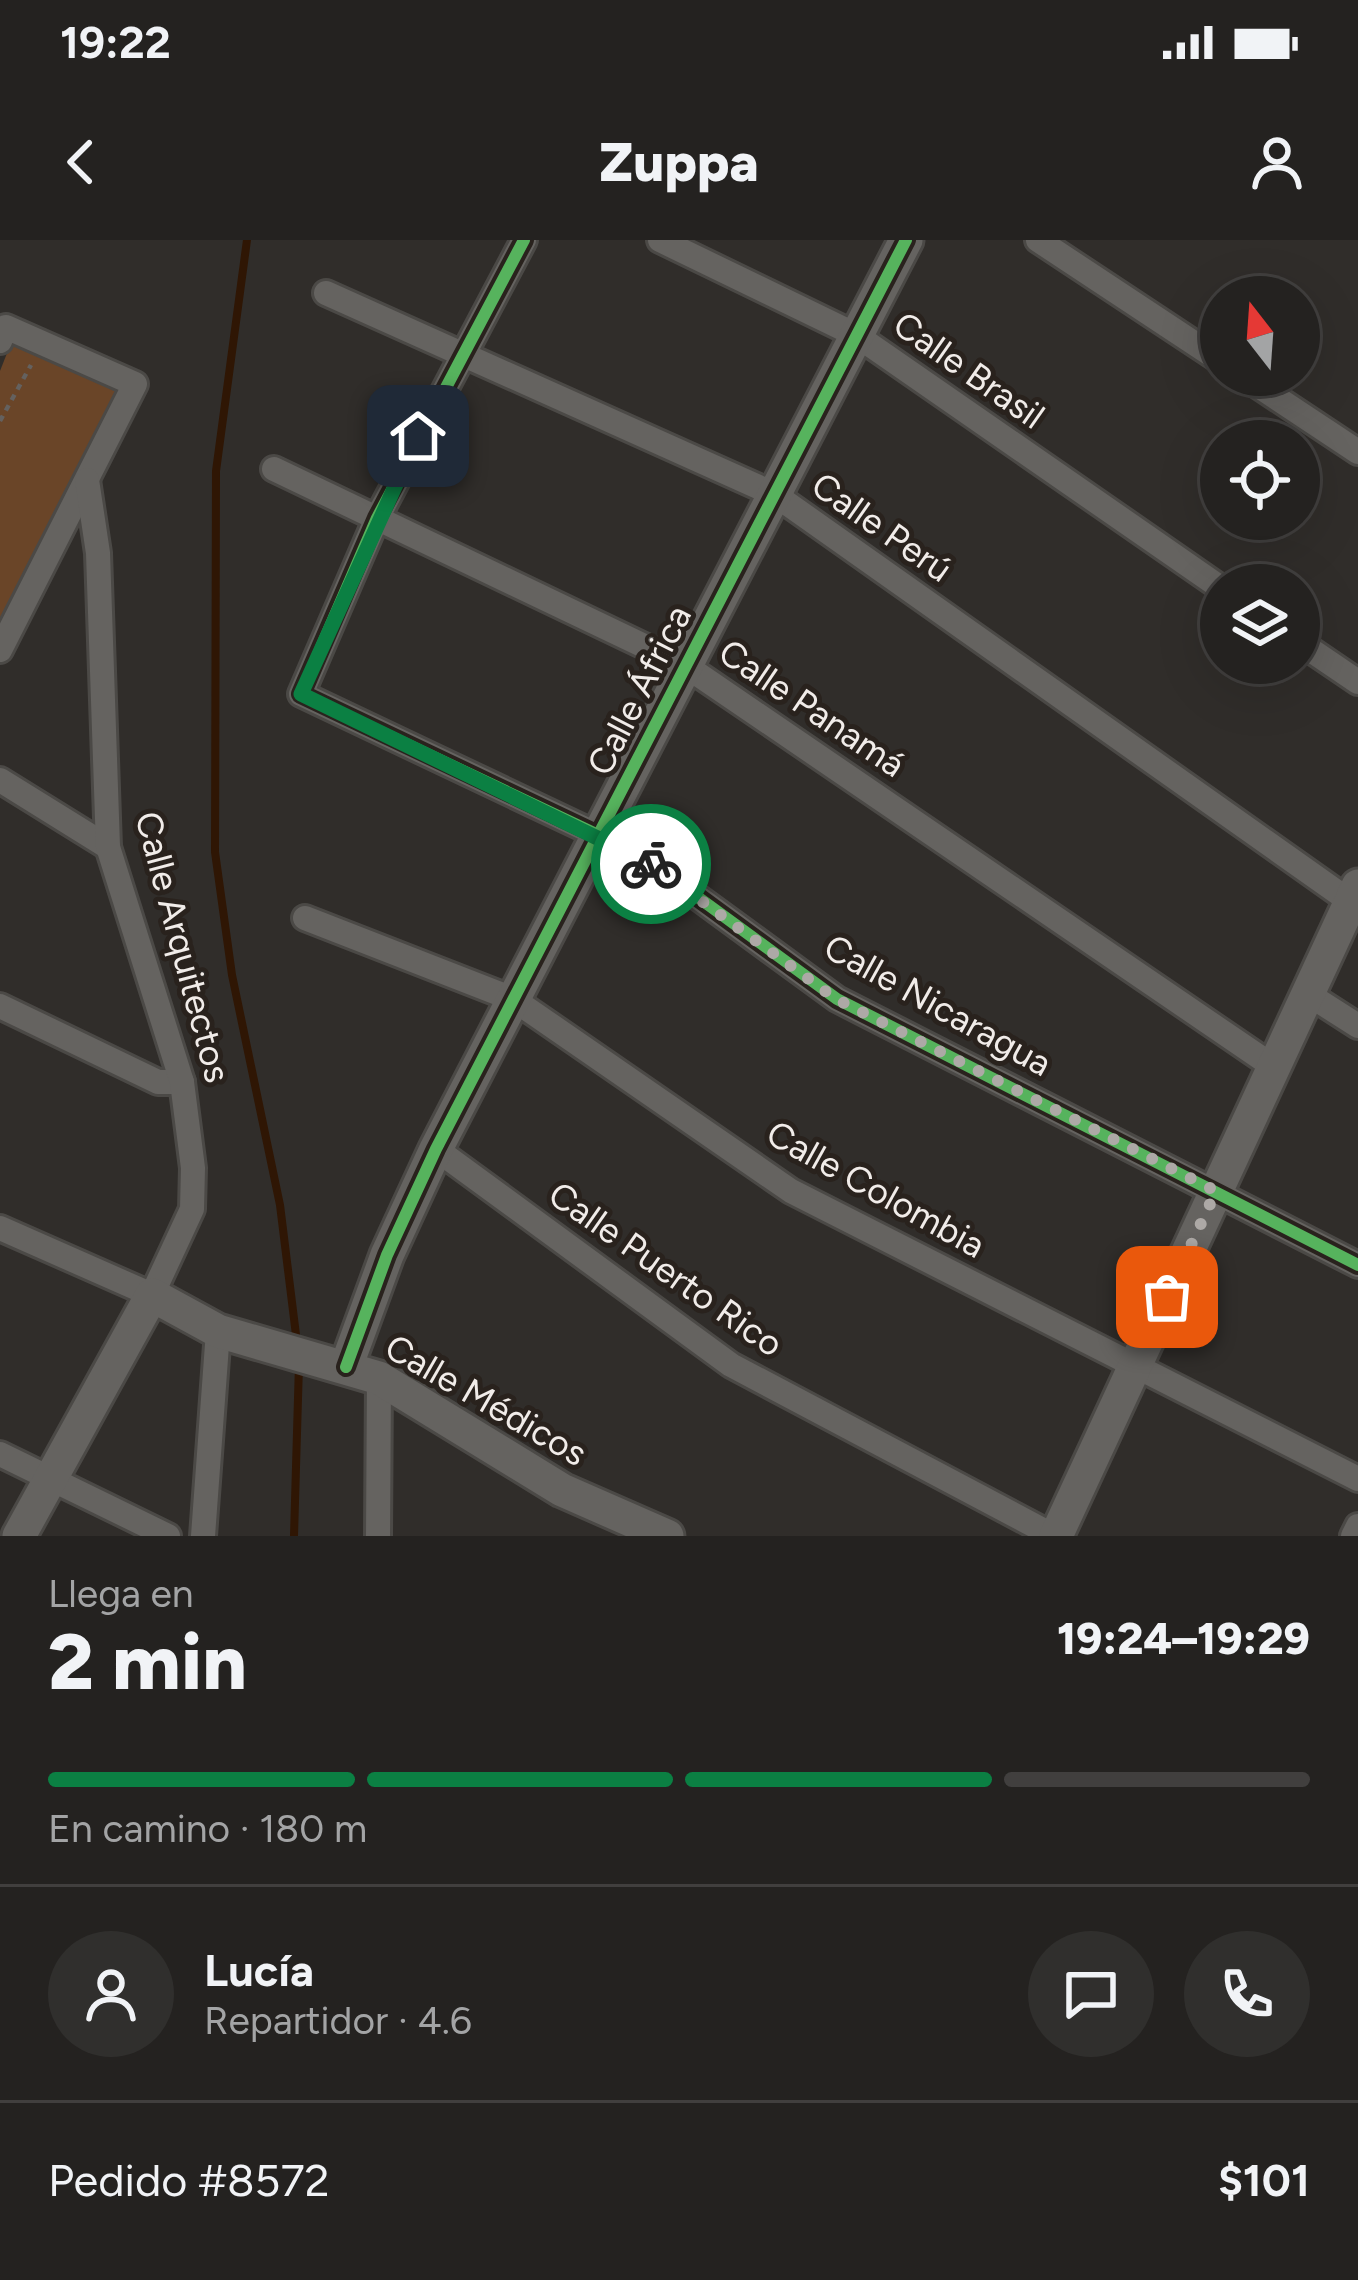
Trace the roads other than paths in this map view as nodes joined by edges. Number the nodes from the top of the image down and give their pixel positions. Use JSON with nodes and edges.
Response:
{"nodes":[{"id":1,"x":524,"y":240,"type":"edge"},
{"id":2,"x":660,"y":240,"type":"edge"},
{"id":3,"x":906,"y":240,"type":"edge"},
{"id":4,"x":1038,"y":240,"type":"edge"},
{"id":5,"x":326,"y":293,"type":"dead end"},
{"id":6,"x":856,"y":335,"type":"junction"},
{"id":7,"x":0,"y":341,"type":"edge"},
{"id":8,"x":1200,"y":347,"type":"edge"},
{"id":9,"x":459,"y":353,"type":"junction"},
{"id":10,"x":1274,"y":396,"type":"edge"},
{"id":11,"x":1358,"y":452,"type":"edge"},
{"id":12,"x":274,"y":470,"type":"dead end"},
{"id":13,"x":88,"y":480,"type":"junction"},
{"id":14,"x":774,"y":494,"type":"junction"},
{"id":15,"x":377,"y":518,"type":"junction"},
{"id":16,"x":1200,"y":573,"type":"edge"},
{"id":17,"x":0,"y":650,"type":"edge"},
{"id":18,"x":1320,"y":656,"type":"edge"},
{"id":19,"x":686,"y":666,"type":"junction"},
{"id":20,"x":1358,"y":682,"type":"edge"},
{"id":21,"x":0,"y":780,"type":"edge"},
{"id":22,"x":598,"y":835,"type":"junction"},
{"id":23,"x":108,"y":847,"type":"junction"},
{"id":24,"x":1354,"y":894,"type":"edge"},
{"id":25,"x":305,"y":918,"type":"dead end"},
{"id":26,"x":1308,"y":994,"type":"junction"},
{"id":27,"x":513,"y":999,"type":"junction"},
{"id":28,"x":0,"y":1006,"type":"edge"},
{"id":29,"x":1358,"y":1026,"type":"edge"},
{"id":30,"x":1274,"y":1066,"type":"junction"},
{"id":31,"x":182,"y":1082,"type":"junction"},
{"id":32,"x":436,"y":1149,"type":"junction"},
{"id":33,"x":1216,"y":1191,"type":"junction"},
{"id":34,"x":0,"y":1228,"type":"edge"},
{"id":35,"x":1358,"y":1265,"type":"edge"},
{"id":36,"x":152,"y":1295,"type":"junction"},
{"id":37,"x":218,"y":1331,"type":"junction"},
{"id":38,"x":315,"y":1361,"type":"junction"},
{"id":39,"x":1135,"y":1367,"type":"junction"},
{"id":40,"x":380,"y":1378,"type":"junction"},
{"id":41,"x":0,"y":1454,"type":"edge"},
{"id":42,"x":47,"y":1477,"type":"junction"},
{"id":43,"x":1358,"y":1479,"type":"edge"},
{"id":44,"x":1358,"y":1526,"type":"edge"},
{"id":45,"x":19,"y":1536,"type":"edge"},
{"id":46,"x":167,"y":1536,"type":"edge"},
{"id":47,"x":203,"y":1536,"type":"edge"},
{"id":48,"x":378,"y":1536,"type":"edge"},
{"id":49,"x":667,"y":1536,"type":"edge"},
{"id":50,"x":1055,"y":1536,"type":"edge"},
{"id":51,"x":1353,"y":1536,"type":"edge"}],
"edges":[{"from":1,"to":9,"type":"street"},
{"from":2,"to":6,"type":"street","name":"Calle Brasil"},
{"from":3,"to":6,"type":"street","name":"Calle África"},
{"from":4,"to":8,"type":"street"},
{"from":5,"to":9,"type":"street","name":"Calle Perú"},
{"from":6,"to":14,"type":"street","name":"Calle África"},
{"from":6,"to":16,"type":"street","name":"Calle Brasil"},
{"from":7,"to":13,"type":"street"},
{"from":9,"to":14,"type":"street","name":"Calle Perú"},
{"from":9,"to":15,"type":"street"},
{"from":10,"to":11,"type":"street"},
{"from":12,"to":15,"type":"street","name":"Calle Panamá"},
{"from":13,"to":17,"type":"street"},
{"from":13,"to":23,"type":"street","name":"Calle Arquitectos"},
{"from":14,"to":19,"type":"street","name":"Calle África"},
{"from":14,"to":24,"type":"street","name":"Calle Perú"},
{"from":15,"to":19,"type":"street","name":"Calle Panamá"},
{"from":15,"to":22,"type":"street","name":"Calle Nicaragua"},
{"from":18,"to":20,"type":"street"},
{"from":19,"to":22,"type":"street","name":"Calle África"},
{"from":19,"to":30,"type":"street","name":"Calle Panamá"},
{"from":21,"to":23,"type":"street"},
{"from":22,"to":27,"type":"street","name":"Calle África"},
{"from":22,"to":33,"type":"street","name":"Calle Nicaragua"},
{"from":23,"to":31,"type":"street","name":"Calle Arquitectos"},
{"from":24,"to":26,"type":"street"},
{"from":25,"to":27,"type":"street","name":"Calle Colombia"},
{"from":26,"to":29,"type":"street"},
{"from":26,"to":30,"type":"street"},
{"from":27,"to":32,"type":"street","name":"Calle África"},
{"from":27,"to":39,"type":"street","name":"Calle Colombia"},
{"from":28,"to":31,"type":"street"},
{"from":30,"to":33,"type":"street"},
{"from":31,"to":36,"type":"street","name":"Calle Arquitectos"},
{"from":32,"to":38,"type":"street","name":"Calle África"},
{"from":32,"to":50,"type":"street","name":"Calle Puerto Rico"},
{"from":33,"to":35,"type":"street","name":"Calle Nicaragua"},
{"from":33,"to":39,"type":"street"},
{"from":34,"to":36,"type":"street","name":"Calle Médicos"},
{"from":36,"to":37,"type":"street","name":"Calle Médicos"},
{"from":36,"to":42,"type":"street","name":"Calle Arquitectos"},
{"from":37,"to":38,"type":"street","name":"Calle Médicos"},
{"from":37,"to":47,"type":"street"},
{"from":38,"to":40,"type":"street","name":"Calle Médicos"},
{"from":39,"to":43,"type":"street","name":"Calle Colombia"},
{"from":39,"to":50,"type":"street"},
{"from":40,"to":48,"type":"street"},
{"from":40,"to":49,"type":"street","name":"Calle Médicos"},
{"from":41,"to":42,"type":"street"},
{"from":42,"to":45,"type":"street","name":"Calle Arquitectos"},
{"from":42,"to":46,"type":"street"},
{"from":44,"to":51,"type":"street"}]}
